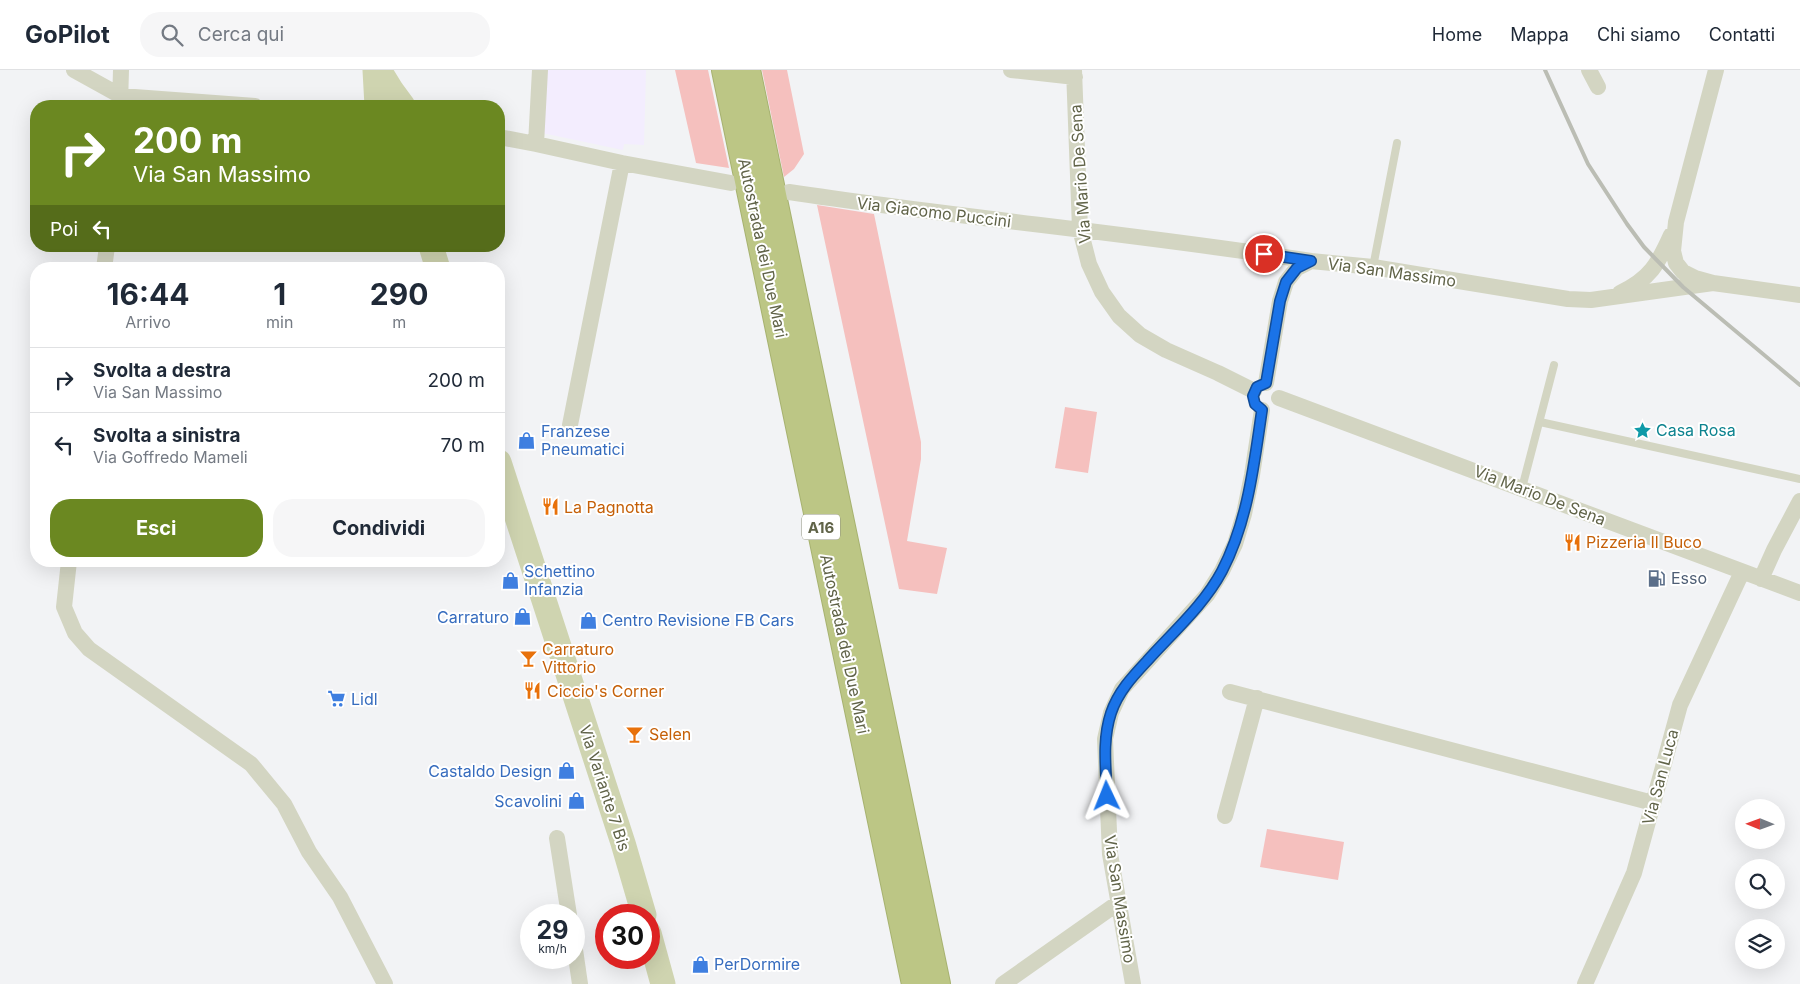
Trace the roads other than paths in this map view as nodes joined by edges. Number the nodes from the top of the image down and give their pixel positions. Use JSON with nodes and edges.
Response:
{"nodes":[{"id":1,"x":74,"y":70,"type":"edge"},
{"id":2,"x":121,"y":70,"type":"edge"},
{"id":3,"x":375,"y":70,"type":"edge"},
{"id":4,"x":380,"y":70,"type":"edge"},
{"id":5,"x":540,"y":70,"type":"edge"},
{"id":6,"x":726,"y":70,"type":"edge"},
{"id":7,"x":746,"y":70,"type":"edge"},
{"id":8,"x":1011,"y":70,"type":"edge"},
{"id":9,"x":1589,"y":70,"type":"edge"},
{"id":10,"x":1716,"y":70,"type":"edge"},
{"id":11,"x":1075,"y":74,"type":"edge"},
{"id":12,"x":1598,"y":88,"type":"dead end"},
{"id":13,"x":119,"y":100,"type":"edge"},
{"id":14,"x":120,"y":100,"type":"edge"},
{"id":15,"x":378,"y":100,"type":"edge"},
{"id":16,"x":399,"y":100,"type":"edge"},
{"id":17,"x":505,"y":138,"type":"edge"},
{"id":18,"x":1397,"y":143,"type":"dead end"},
{"id":19,"x":536,"y":144,"type":"junction"},
{"id":20,"x":622,"y":164,"type":"junction"},
{"id":21,"x":731,"y":182,"type":"dead end"},
{"id":22,"x":789,"y":192,"type":"dead end"},
{"id":23,"x":1676,"y":222,"type":"junction"},
{"id":24,"x":1080,"y":229,"type":"junction"},
{"id":25,"x":1311,"y":261,"type":"junction"},
{"id":26,"x":1373,"y":267,"type":"junction"},
{"id":27,"x":1713,"y":283,"type":"junction"},
{"id":28,"x":1800,"y":295,"type":"edge"},
{"id":29,"x":1608,"y":298,"type":"junction"},
{"id":30,"x":1554,"y":365,"type":"dead end"},
{"id":31,"x":1260,"y":387,"type":"junction"},
{"id":32,"x":1279,"y":398,"type":"junction"},
{"id":33,"x":1262,"y":410,"type":"junction"},
{"id":34,"x":1540,"y":422,"type":"junction"},
{"id":35,"x":570,"y":425,"type":"dead end"},
{"id":36,"x":1800,"y":479,"type":"edge"},
{"id":37,"x":505,"y":483,"type":"edge"},
{"id":38,"x":1522,"y":488,"type":"junction"},
{"id":39,"x":1800,"y":501,"type":"edge"},
{"id":40,"x":68,"y":567,"type":"edge"},
{"id":41,"x":1742,"y":572,"type":"junction"},
{"id":42,"x":1761,"y":579,"type":"junction"},
{"id":43,"x":1800,"y":593,"type":"edge"},
{"id":44,"x":1230,"y":692,"type":"dead end"},
{"id":45,"x":1257,"y":698,"type":"junction"},
{"id":46,"x":1653,"y":804,"type":"junction"},
{"id":47,"x":1225,"y":816,"type":"dead end"},
{"id":48,"x":557,"y":838,"type":"dead end"},
{"id":49,"x":1118,"y":903,"type":"junction"},
{"id":50,"x":567,"y":904,"type":"edge"},
{"id":51,"x":641,"y":904,"type":"edge"},
{"id":52,"x":578,"y":969,"type":"edge"},
{"id":53,"x":660,"y":969,"type":"edge"},
{"id":54,"x":386,"y":984,"type":"edge"},
{"id":55,"x":580,"y":984,"type":"edge"},
{"id":56,"x":664,"y":984,"type":"edge"},
{"id":57,"x":916,"y":984,"type":"edge"},
{"id":58,"x":936,"y":984,"type":"edge"},
{"id":59,"x":1003,"y":984,"type":"edge"},
{"id":60,"x":1134,"y":984,"type":"edge"},
{"id":61,"x":1585,"y":984,"type":"edge"}],
"edges":[{"from":1,"to":13,"type":"street"},
{"from":2,"to":14,"type":"street"},
{"from":3,"to":15,"type":"main road"},
{"from":4,"to":16,"type":"main road"},
{"from":5,"to":19,"type":"street"},
{"from":6,"to":57,"type":"highway","name":"Autostrada dei Due Mari","number":"A16"},
{"from":7,"to":58,"type":"highway","name":"Autostrada dei Due Mari","number":"A16"},
{"from":8,"to":11,"type":"street","name":"Via Mario De Sena"},
{"from":9,"to":12,"type":"street"},
{"from":10,"to":23,"type":"street"},
{"from":11,"to":24,"type":"street","name":"Via Mario De Sena"},
{"from":17,"to":19,"type":"street"},
{"from":18,"to":26,"type":"lane"},
{"from":19,"to":20,"type":"street"},
{"from":20,"to":21,"type":"street"},
{"from":20,"to":35,"type":"street"},
{"from":22,"to":24,"type":"street","name":"Via Giacomo Puccini"},
{"from":23,"to":27,"type":"street"},
{"from":23,"to":29,"type":"street"},
{"from":24,"to":25,"type":"street","name":"Via Giacomo Puccini"},
{"from":24,"to":31,"type":"street","name":"Via Mario De Sena"},
{"from":25,"to":26,"type":"street","name":"Via San Massimo"},
{"from":25,"to":31,"type":"street","name":"Via San Massimo"},
{"from":26,"to":29,"type":"street","name":"Via San Massimo"},
{"from":27,"to":28,"type":"street"},
{"from":27,"to":29,"type":"street","name":"Via San Massimo"},
{"from":30,"to":34,"type":"lane"},
{"from":31,"to":32,"type":"street"},
{"from":31,"to":33,"type":"street"},
{"from":32,"to":33,"type":"street"},
{"from":32,"to":38,"type":"street","name":"Via Mario De Sena"},
{"from":33,"to":49,"type":"street","name":"Via San Massimo"},
{"from":34,"to":36,"type":"lane"},
{"from":34,"to":38,"type":"lane"},
{"from":37,"to":51,"type":"main road","name":"Via Variante 7 Bis"},
{"from":38,"to":41,"type":"street","name":"Via Mario De Sena"},
{"from":39,"to":42,"type":"street"},
{"from":40,"to":54,"type":"street"},
{"from":41,"to":42,"type":"street","name":"Via Mario De Sena"},
{"from":41,"to":46,"type":"street","name":"Via San Luca"},
{"from":42,"to":43,"type":"street","name":"Via Mario De Sena"},
{"from":44,"to":45,"type":"street"},
{"from":45,"to":46,"type":"street"},
{"from":45,"to":47,"type":"street"},
{"from":46,"to":61,"type":"street","name":"Via San Luca"},
{"from":48,"to":50,"type":"street"},
{"from":49,"to":59,"type":"street"},
{"from":49,"to":60,"type":"street","name":"Via San Massimo"},
{"from":52,"to":55,"type":"street"},
{"from":53,"to":56,"type":"main road"}]}
